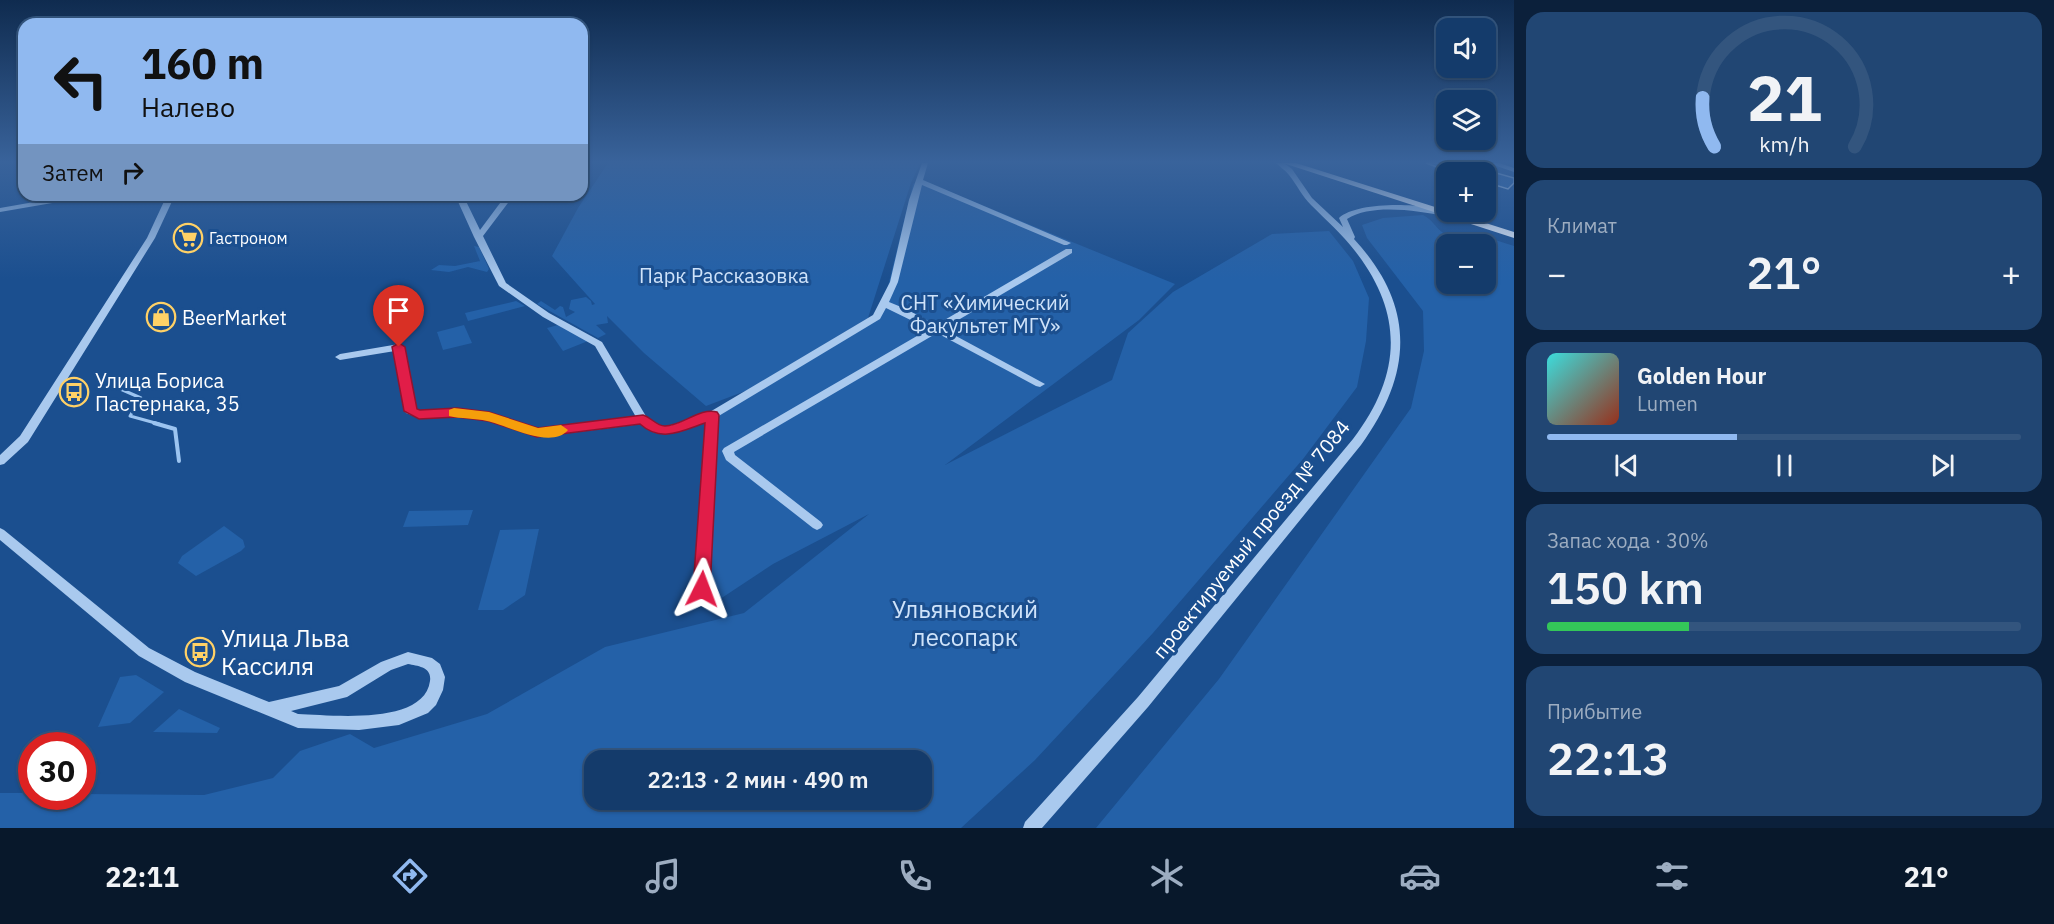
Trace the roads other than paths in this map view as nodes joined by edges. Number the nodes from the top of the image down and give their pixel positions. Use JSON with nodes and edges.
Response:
{"nodes":[{"id":1,"x":48,"y":202,"type":"edge"},
{"id":2,"x":168,"y":202,"type":"edge"},
{"id":3,"x":462,"y":202,"type":"edge"},
{"id":4,"x":505,"y":202,"type":"edge"},
{"id":5,"x":914,"y":202,"type":"edge"},
{"id":6,"x":966,"y":202,"type":"edge"},
{"id":7,"x":1312,"y":202,"type":"edge"},
{"id":8,"x":1417,"y":202,"type":"edge"},
{"id":9,"x":1436,"y":207,"type":"edge"},
{"id":10,"x":0,"y":210,"type":"edge"},
{"id":11,"x":1436,"y":212,"type":"edge"},
{"id":12,"x":1479,"y":222,"type":"edge"},
{"id":13,"x":1488,"y":222,"type":"edge"},
{"id":14,"x":1514,"y":229,"type":"edge"},
{"id":15,"x":1514,"y":235,"type":"edge"},
{"id":16,"x":478,"y":237,"type":"junction"},
{"id":17,"x":1353,"y":243,"type":"junction"},
{"id":18,"x":885,"y":304,"type":"junction"},
{"id":19,"x":938,"y":330,"type":"junction"},
{"id":20,"x":340,"y":357,"type":"dead end"},
{"id":21,"x":1040,"y":384,"type":"dead end"},
{"id":22,"x":712,"y":415,"type":"junction"},
{"id":23,"x":643,"y":420,"type":"junction"},
{"id":24,"x":0,"y":461,"type":"edge"},
{"id":25,"x":817,"y":525,"type":"dead end"},
{"id":26,"x":0,"y":533,"type":"edge"},
{"id":27,"x":702,"y":589,"type":"dead end"},
{"id":28,"x":270,"y":709,"type":"junction"},
{"id":29,"x":1032,"y":828,"type":"edge"}],
"edges":[{"from":1,"to":10,"type":"street"},
{"from":2,"to":24,"type":"street"},
{"from":3,"to":16,"type":"street"},
{"from":4,"to":16,"type":"street"},
{"from":5,"to":18,"type":"street"},
{"from":6,"to":19,"type":"street"},
{"from":7,"to":17,"type":"street","name":"проектируемый проезд № 7084"},
{"from":8,"to":9,"type":"main road"},
{"from":11,"to":17,"type":"street","name":"проектируемый проезд № 7084"},
{"from":12,"to":15,"type":"main road"},
{"from":13,"to":14,"type":"main road"},
{"from":16,"to":23,"type":"street"},
{"from":17,"to":29,"type":"street","name":"проектируемый проезд № 7084"},
{"from":18,"to":19,"type":"street"},
{"from":18,"to":22,"type":"street"},
{"from":19,"to":21,"type":"street"},
{"from":19,"to":25,"type":"street"},
{"from":20,"to":23,"type":"street"},
{"from":22,"to":23,"type":"street"},
{"from":22,"to":27,"type":"street"},
{"from":26,"to":28,"type":"street"},
{"from":28,"to":28,"type":"street"}]}
